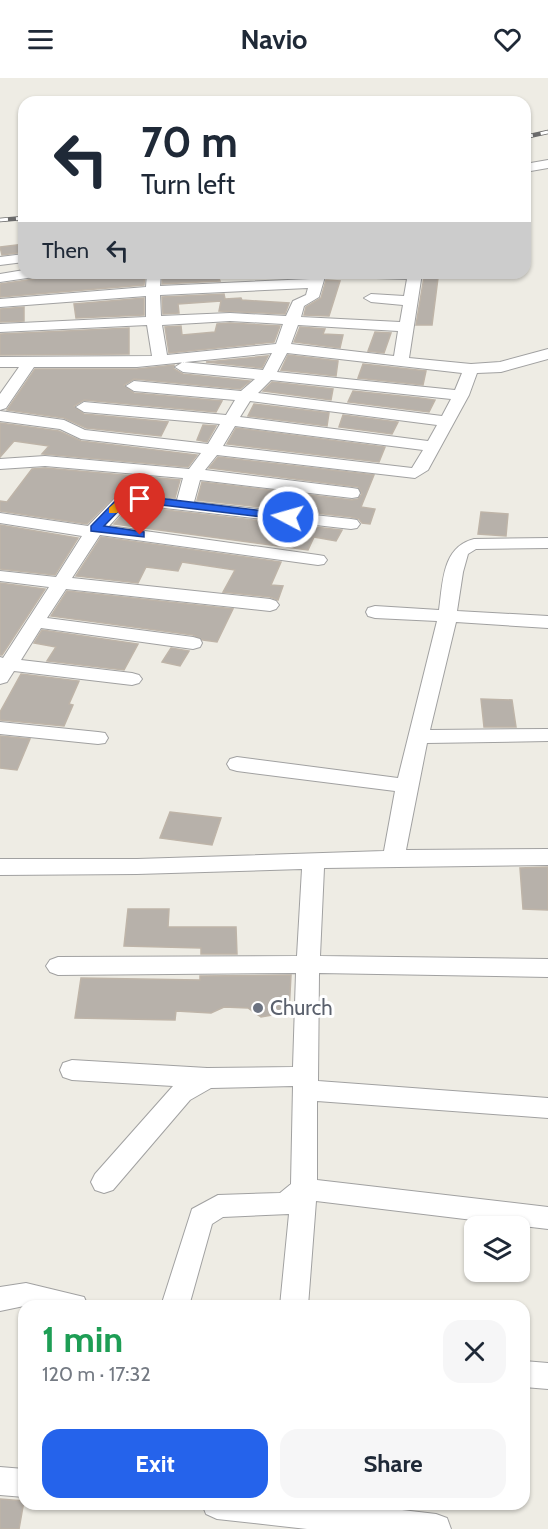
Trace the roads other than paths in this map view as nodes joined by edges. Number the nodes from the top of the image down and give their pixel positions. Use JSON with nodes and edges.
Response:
{"nodes":[{"id":1,"x":548,"y":164,"type":"edge"},
{"id":2,"x":531,"y":167,"type":"edge"},
{"id":3,"x":18,"y":259,"type":"edge"},
{"id":4,"x":0,"y":261,"type":"edge"},
{"id":5,"x":18,"y":275,"type":"edge"},
{"id":6,"x":0,"y":278,"type":"edge"},
{"id":7,"x":153,"y":279,"type":"edge"},
{"id":8,"x":305,"y":279,"type":"edge"},
{"id":9,"x":318,"y":279,"type":"edge"},
{"id":10,"x":414,"y":279,"type":"edge"},
{"id":11,"x":152,"y":291,"type":"junction"},
{"id":12,"x":371,"y":298,"type":"dead end"},
{"id":13,"x":410,"y":301,"type":"junction"},
{"id":14,"x":0,"y":303,"type":"edge"},
{"id":15,"x":156,"y":321,"type":"junction"},
{"id":16,"x":291,"y":321,"type":"junction"},
{"id":17,"x":405,"y":327,"type":"junction"},
{"id":18,"x":0,"y":328,"type":"edge"},
{"id":19,"x":282,"y":348,"type":"junction"},
{"id":20,"x":548,"y":354,"type":"edge"},
{"id":21,"x":160,"y":359,"type":"junction"},
{"id":22,"x":30,"y":361,"type":"junction"},
{"id":23,"x":0,"y":362,"type":"edge"},
{"id":24,"x":137,"y":362,"type":"junction"},
{"id":25,"x":401,"y":362,"type":"junction"},
{"id":26,"x":471,"y":369,"type":"junction"},
{"id":27,"x":268,"y":375,"type":"junction"},
{"id":28,"x":134,"y":386,"type":"dead end"},
{"id":29,"x":461,"y":395,"type":"junction"},
{"id":30,"x":245,"y":396,"type":"junction"},
{"id":31,"x":0,"y":405,"type":"edge"},
{"id":32,"x":84,"y":407,"type":"dead end"},
{"id":33,"x":0,"y":416,"type":"edge"},
{"id":34,"x":229,"y":420,"type":"junction"},
{"id":35,"x":446,"y":421,"type":"junction"},
{"id":36,"x":432,"y":447,"type":"junction"},
{"id":37,"x":213,"y":448,"type":"junction"},
{"id":38,"x":0,"y":464,"type":"edge"},
{"id":39,"x":193,"y":474,"type":"junction"},
{"id":40,"x":352,"y":494,"type":"dead end"},
{"id":41,"x":184,"y":506,"type":"junction"},
{"id":42,"x":0,"y":518,"type":"edge"},
{"id":43,"x":351,"y":524,"type":"dead end"},
{"id":44,"x":94,"y":530,"type":"junction"},
{"id":45,"x":548,"y":543,"type":"edge"},
{"id":46,"x":318,"y":560,"type":"dead end"},
{"id":47,"x":0,"y":576,"type":"edge"},
{"id":48,"x":58,"y":584,"type":"junction"},
{"id":49,"x":270,"y":605,"type":"dead end"},
{"id":50,"x":375,"y":612,"type":"dead end"},
{"id":51,"x":448,"y":617,"type":"junction"},
{"id":52,"x":34,"y":622,"type":"junction"},
{"id":53,"x":548,"y":622,"type":"edge"},
{"id":54,"x":194,"y":643,"type":"dead end"},
{"id":55,"x":3,"y":668,"type":"edge"},
{"id":56,"x":132,"y":679,"type":"dead end"},
{"id":57,"x":0,"y":728,"type":"edge"},
{"id":58,"x":548,"y":735,"type":"edge"},
{"id":59,"x":420,"y":737,"type":"junction"},
{"id":60,"x":98,"y":738,"type":"dead end"},
{"id":61,"x":237,"y":764,"type":"dead end"},
{"id":62,"x":406,"y":786,"type":"junction"},
{"id":63,"x":548,"y":857,"type":"edge"},
{"id":64,"x":394,"y":860,"type":"junction"},
{"id":65,"x":313,"y":861,"type":"junction"},
{"id":66,"x":0,"y":867,"type":"edge"},
{"id":67,"x":310,"y":964,"type":"junction"},
{"id":68,"x":58,"y":966,"type":"dead end"},
{"id":69,"x":548,"y":968,"type":"edge"},
{"id":70,"x":72,"y":1070,"type":"dead end"},
{"id":71,"x":207,"y":1078,"type":"junction"},
{"id":72,"x":307,"y":1083,"type":"junction"},
{"id":73,"x":548,"y":1108,"type":"edge"},
{"id":74,"x":104,"y":1182,"type":"dead end"},
{"id":75,"x":304,"y":1189,"type":"junction"},
{"id":76,"x":548,"y":1218,"type":"edge"},
{"id":77,"x":0,"y":1299,"type":"edge"},
{"id":78,"x":48,"y":1300,"type":"edge"},
{"id":79,"x":177,"y":1300,"type":"edge"},
{"id":80,"x":295,"y":1300,"type":"edge"},
{"id":81,"x":530,"y":1374,"type":"edge"},
{"id":82,"x":548,"y":1376,"type":"edge"},
{"id":83,"x":0,"y":1481,"type":"edge"},
{"id":84,"x":18,"y":1483,"type":"edge"},
{"id":85,"x":270,"y":1510,"type":"edge"},
{"id":86,"x":436,"y":1529,"type":"edge"}],
"edges":[{"from":1,"to":2,"type":"street"},
{"from":3,"to":4,"type":"street"},
{"from":5,"to":6,"type":"street"},
{"from":7,"to":11,"type":"street"},
{"from":8,"to":11,"type":"street"},
{"from":9,"to":16,"type":"street"},
{"from":10,"to":13,"type":"street"},
{"from":11,"to":14,"type":"street"},
{"from":11,"to":15,"type":"street"},
{"from":12,"to":13,"type":"street"},
{"from":13,"to":17,"type":"street"},
{"from":15,"to":16,"type":"street"},
{"from":15,"to":18,"type":"street"},
{"from":15,"to":21,"type":"street"},
{"from":16,"to":17,"type":"street"},
{"from":16,"to":19,"type":"street"},
{"from":17,"to":25,"type":"street"},
{"from":19,"to":21,"type":"street"},
{"from":19,"to":25,"type":"street"},
{"from":19,"to":27,"type":"street"},
{"from":20,"to":26,"type":"street"},
{"from":21,"to":24,"type":"street"},
{"from":22,"to":23,"type":"street"},
{"from":22,"to":24,"type":"street"},
{"from":22,"to":31,"type":"street"},
{"from":24,"to":27,"type":"street"},
{"from":25,"to":26,"type":"street"},
{"from":26,"to":29,"type":"street"},
{"from":27,"to":29,"type":"street"},
{"from":27,"to":30,"type":"street"},
{"from":28,"to":30,"type":"street"},
{"from":29,"to":35,"type":"street"},
{"from":30,"to":34,"type":"street"},
{"from":30,"to":35,"type":"street"},
{"from":32,"to":34,"type":"street"},
{"from":33,"to":37,"type":"street"},
{"from":34,"to":36,"type":"street"},
{"from":34,"to":37,"type":"street"},
{"from":35,"to":36,"type":"street"},
{"from":36,"to":37,"type":"street"},
{"from":37,"to":39,"type":"street"},
{"from":38,"to":39,"type":"street"},
{"from":39,"to":40,"type":"street"},
{"from":39,"to":41,"type":"street"},
{"from":41,"to":43,"type":"street"},
{"from":41,"to":44,"type":"street"},
{"from":42,"to":44,"type":"street"},
{"from":44,"to":46,"type":"street"},
{"from":44,"to":48,"type":"street"},
{"from":45,"to":51,"type":"street"},
{"from":47,"to":48,"type":"street"},
{"from":48,"to":49,"type":"street"},
{"from":48,"to":52,"type":"street"},
{"from":50,"to":51,"type":"street"},
{"from":51,"to":53,"type":"street"},
{"from":51,"to":59,"type":"street"},
{"from":52,"to":54,"type":"street"},
{"from":52,"to":55,"type":"street"},
{"from":55,"to":56,"type":"street"},
{"from":57,"to":60,"type":"street"},
{"from":58,"to":59,"type":"street"},
{"from":59,"to":62,"type":"street"},
{"from":61,"to":62,"type":"street"},
{"from":62,"to":64,"type":"street"},
{"from":63,"to":64,"type":"street"},
{"from":64,"to":65,"type":"street"},
{"from":65,"to":66,"type":"street"},
{"from":65,"to":67,"type":"street"},
{"from":67,"to":68,"type":"street"},
{"from":67,"to":69,"type":"street"},
{"from":67,"to":72,"type":"street"},
{"from":70,"to":71,"type":"street"},
{"from":71,"to":72,"type":"street"},
{"from":71,"to":74,"type":"street"},
{"from":72,"to":73,"type":"street"},
{"from":72,"to":75,"type":"street"},
{"from":75,"to":76,"type":"street"},
{"from":75,"to":79,"type":"street"},
{"from":75,"to":80,"type":"street"},
{"from":77,"to":78,"type":"street"},
{"from":81,"to":82,"type":"street"},
{"from":83,"to":84,"type":"street"},
{"from":85,"to":86,"type":"street"}]}
